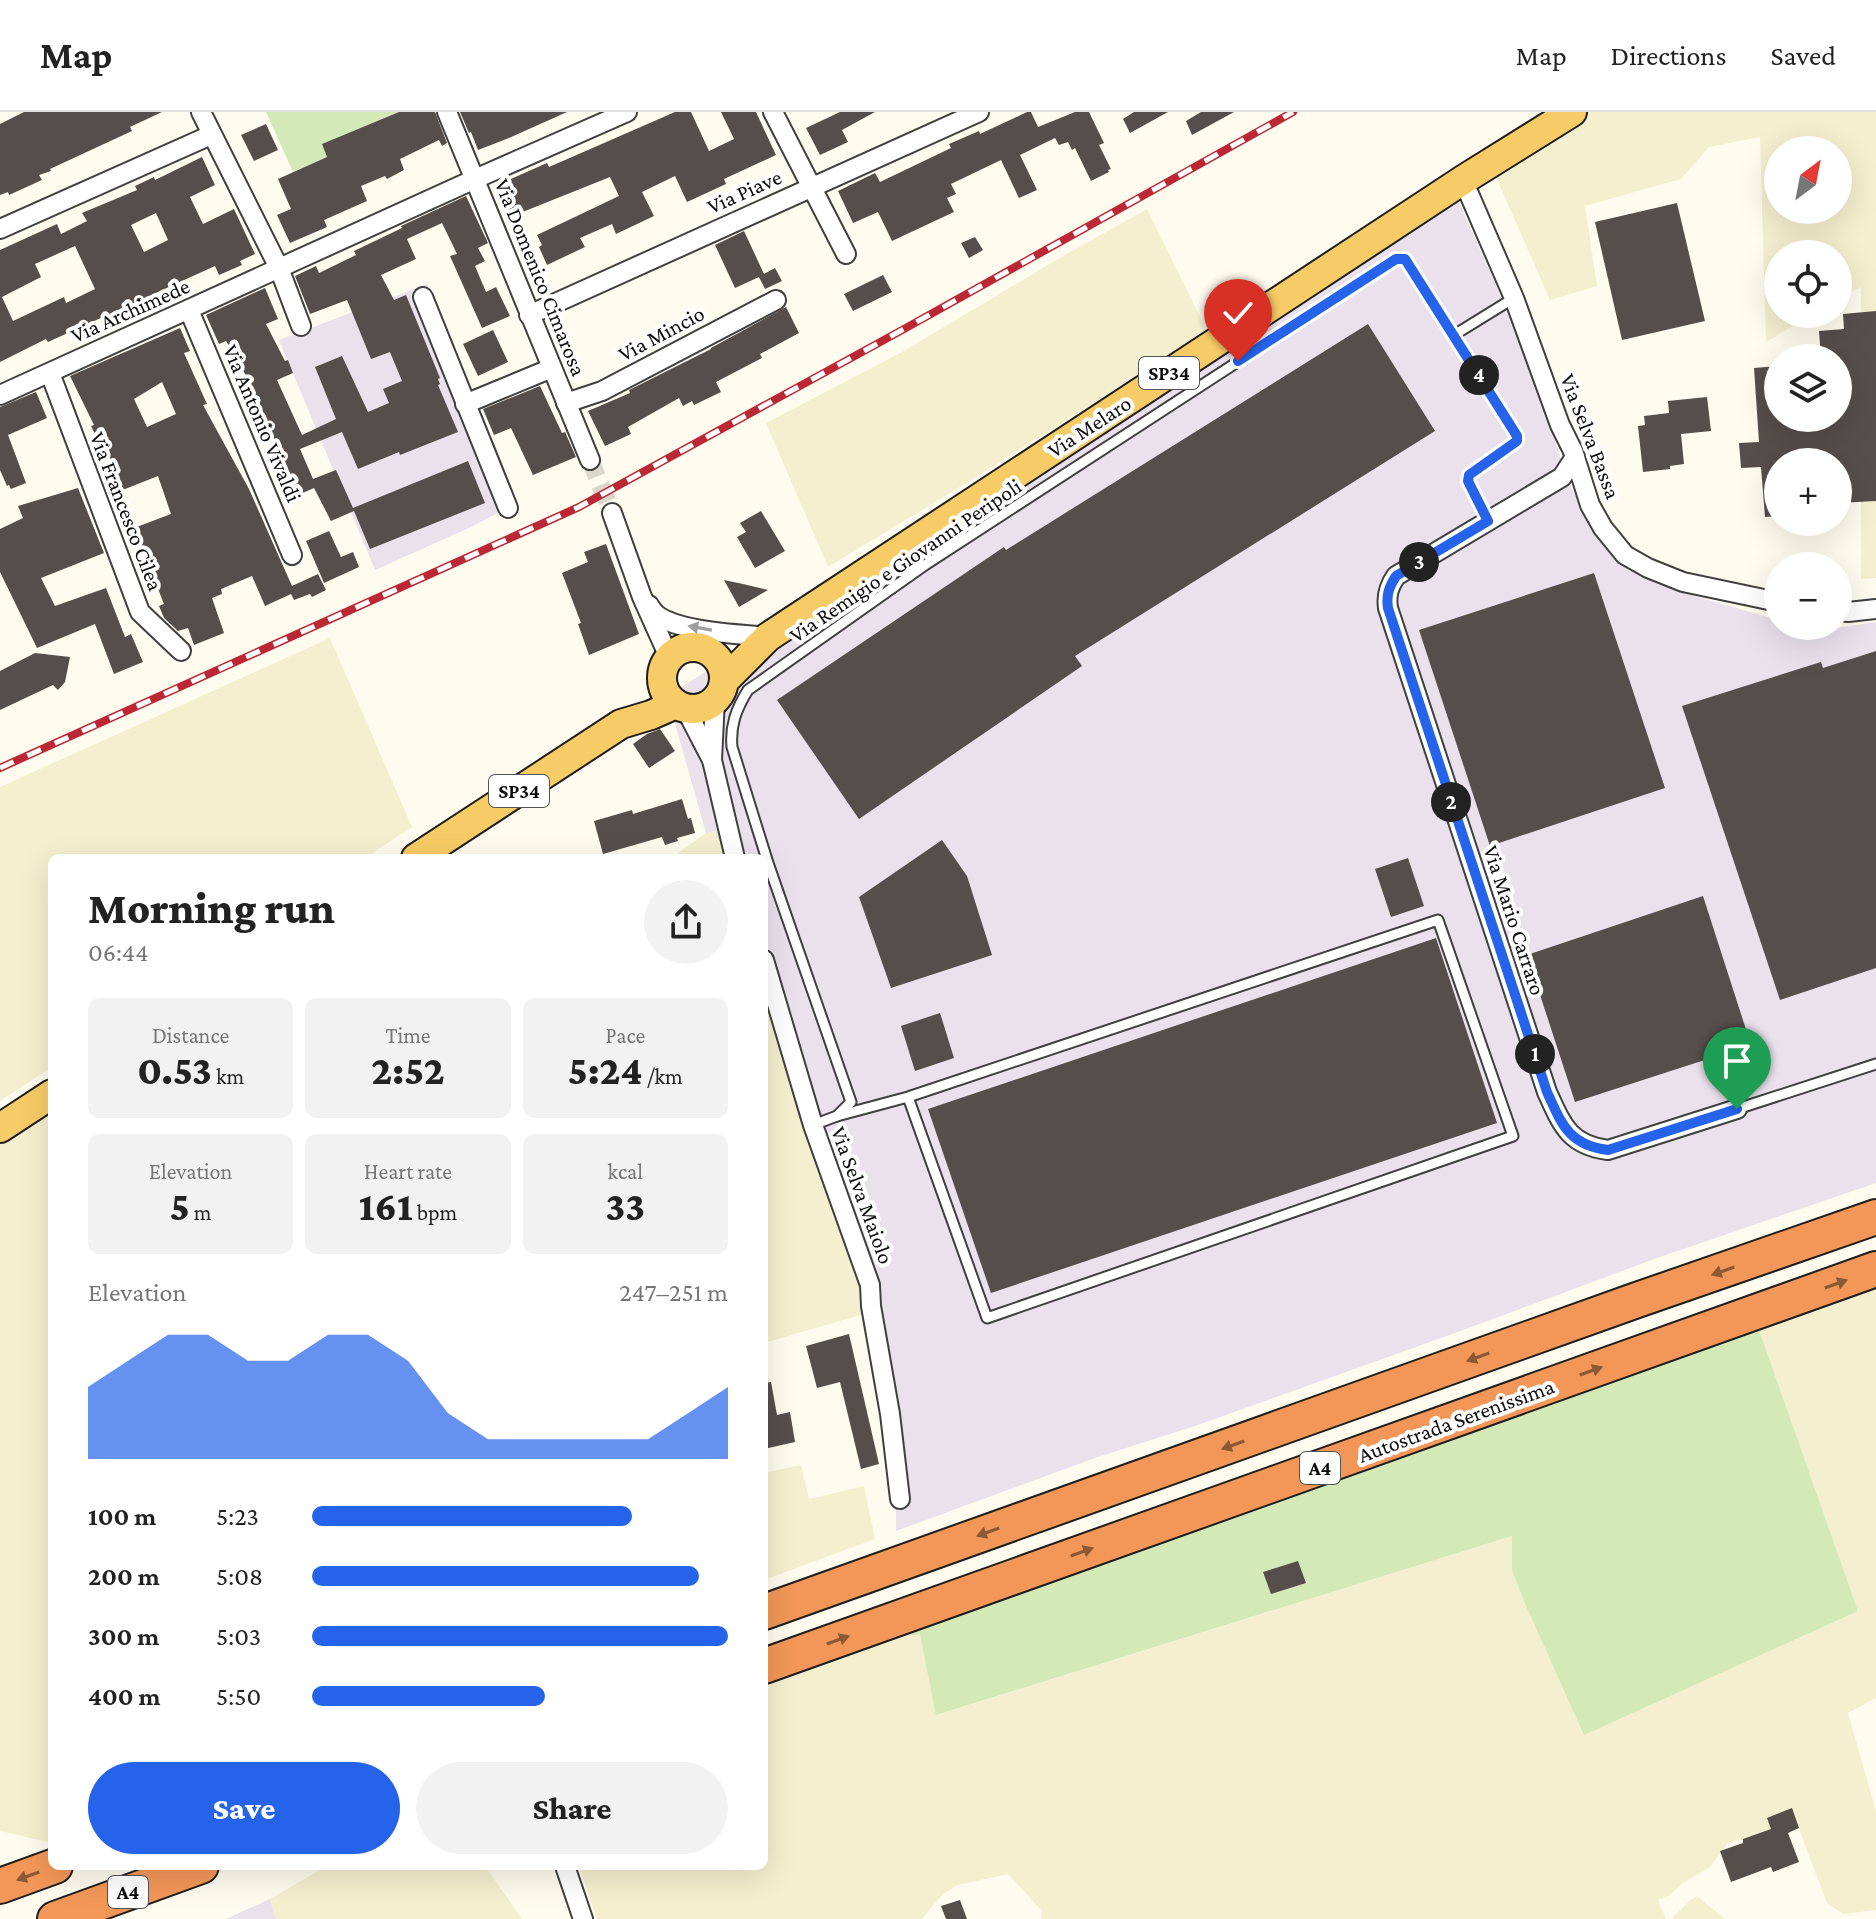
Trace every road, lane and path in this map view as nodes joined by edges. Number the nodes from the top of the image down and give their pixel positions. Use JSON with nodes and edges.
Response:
{"nodes":[{"id":1,"x":201,"y":112,"type":"edge"},
{"id":2,"x":447,"y":112,"type":"edge"},
{"id":3,"x":627,"y":112,"type":"edge"},
{"id":4,"x":773,"y":112,"type":"edge"},
{"id":5,"x":979,"y":112,"type":"edge"},
{"id":6,"x":1572,"y":112,"type":"edge"},
{"id":7,"x":211,"y":135,"type":"junction"},
{"id":8,"x":475,"y":179,"type":"junction"},
{"id":9,"x":1463,"y":180,"type":"junction"},
{"id":10,"x":810,"y":187,"type":"junction"},
{"id":11,"x":0,"y":229,"type":"edge"},
{"id":12,"x":846,"y":254,"type":"dead end"},
{"id":13,"x":279,"y":268,"type":"junction"},
{"id":14,"x":423,"y":297,"type":"dead end"},
{"id":15,"x":1514,"y":298,"type":"junction"},
{"id":16,"x":776,"y":300,"type":"dead end"},
{"id":17,"x":189,"y":310,"type":"junction"},
{"id":18,"x":529,"y":315,"type":"junction"},
{"id":19,"x":301,"y":326,"type":"dead end"},
{"id":20,"x":1454,"y":335,"type":"junction"},
{"id":21,"x":552,"y":368,"type":"junction"},
{"id":22,"x":50,"y":373,"type":"junction"},
{"id":23,"x":0,"y":395,"type":"edge"},
{"id":24,"x":566,"y":403,"type":"junction"},
{"id":25,"x":465,"y":404,"type":"junction"},
{"id":26,"x":1573,"y":451,"type":"junction"},
{"id":27,"x":590,"y":460,"type":"tunnel mouth"},
{"id":28,"x":508,"y":508,"type":"dead end"},
{"id":29,"x":612,"y":513,"type":"tunnel mouth"},
{"id":30,"x":1488,"y":521,"type":"junction"},
{"id":31,"x":292,"y":555,"type":"dead end"},
{"id":32,"x":642,"y":597,"type":"junction"},
{"id":33,"x":1764,"y":599,"type":"edge"},
{"id":34,"x":1876,"y":609,"type":"edge"},
{"id":35,"x":1852,"y":612,"type":"edge"},
{"id":36,"x":768,"y":637,"type":"junction"},
{"id":37,"x":697,"y":647,"type":"junction"},
{"id":38,"x":181,"y":651,"type":"dead end"},
{"id":39,"x":673,"y":687,"type":"junction"},
{"id":40,"x":720,"y":690,"type":"junction"},
{"id":41,"x":712,"y":760,"type":"junction"},
{"id":42,"x":422,"y":854,"type":"edge"},
{"id":43,"x":734,"y":854,"type":"edge"},
{"id":44,"x":763,"y":854,"type":"edge"},
{"id":45,"x":768,"y":870,"type":"edge"},
{"id":46,"x":768,"y":973,"type":"edge"},
{"id":47,"x":1876,"y":1064,"type":"edge"},
{"id":48,"x":48,"y":1097,"type":"edge"},
{"id":49,"x":908,"y":1097,"type":"junction"},
{"id":50,"x":1737,"y":1109,"type":"joint"},
{"id":51,"x":837,"y":1116,"type":"junction"},
{"id":52,"x":813,"y":1125,"type":"junction"},
{"id":53,"x":0,"y":1128,"type":"edge"},
{"id":54,"x":1876,"y":1217,"type":"edge"},
{"id":55,"x":1876,"y":1269,"type":"edge"},
{"id":56,"x":900,"y":1499,"type":"dead end"},
{"id":57,"x":768,"y":1611,"type":"edge"},
{"id":58,"x":768,"y":1665,"type":"edge"},
{"id":59,"x":48,"y":1869,"type":"edge"},
{"id":60,"x":190,"y":1870,"type":"edge"},
{"id":61,"x":566,"y":1870,"type":"edge"},
{"id":62,"x":0,"y":1886,"type":"edge"},
{"id":63,"x":55,"y":1919,"type":"edge"},
{"id":64,"x":583,"y":1919,"type":"edge"}],
"edges":[{"from":1,"to":7,"type":"street"},
{"from":2,"to":8,"type":"street","name":"Via Domenico Cimarosa"},
{"from":3,"to":8,"type":"street","name":"Via Archimede"},
{"from":4,"to":10,"type":"street"},
{"from":5,"to":10,"type":"street","name":"Via Piave"},
{"from":6,"to":9,"type":"main road","name":"Via Melaro","number":"SP34"},
{"from":7,"to":11,"type":"street"},
{"from":7,"to":13,"type":"street"},
{"from":8,"to":13,"type":"street","name":"Via Archimede"},
{"from":8,"to":18,"type":"street","name":"Via Domenico Cimarosa"},
{"from":9,"to":15,"type":"street","name":"Via Selva Bassa"},
{"from":9,"to":36,"type":"main road","name":"Via Melaro","number":"SP34"},
{"from":10,"to":12,"type":"street"},
{"from":10,"to":18,"type":"street","name":"Via Piave"},
{"from":13,"to":17,"type":"street","name":"Via Archimede"},
{"from":13,"to":19,"type":"street"},
{"from":14,"to":25,"type":"street"},
{"from":15,"to":20,"type":"lane"},
{"from":15,"to":26,"type":"street","name":"Via Selva Bassa"},
{"from":16,"to":24,"type":"street","name":"Via Mincio"},
{"from":17,"to":22,"type":"street","name":"Via Archimede"},
{"from":17,"to":31,"type":"street","name":"Via Antonio Vivaldi"},
{"from":18,"to":21,"type":"street","name":"Via Domenico Cimarosa"},
{"from":20,"to":30,"type":"lane","name":"Via Remigio e Giovanni Peripoli"},
{"from":20,"to":44,"type":"lane","name":"Via Remigio e Giovanni Peripoli"},
{"from":21,"to":24,"type":"street","name":"Via Domenico Cimarosa"},
{"from":21,"to":25,"type":"street"},
{"from":22,"to":23,"type":"street","name":"Via Archimede"},
{"from":22,"to":38,"type":"street","name":"Via Francesco Cilea"},
{"from":24,"to":27,"type":"street","name":"Via Domenico Cimarosa"},
{"from":25,"to":28,"type":"street"},
{"from":26,"to":30,"type":"street","name":"Via Mario Carraro"},
{"from":26,"to":33,"type":"street","name":"Via Selva Bassa"},
{"from":29,"to":32,"type":"street"},
{"from":30,"to":50,"type":"street","name":"Via Mario Carraro"},
{"from":36,"to":32,"type":"street","one_way":true},
{"from":32,"to":39,"type":"street"},
{"from":34,"to":35,"type":"street"},
{"from":36,"to":37,"type":"main road","name":"Via Melaro","number":"SP34"},
{"from":36,"to":40,"type":"main road","name":"Via Melaro","number":"SP34"},
{"from":37,"to":39,"type":"main road","name":"Via Melaro","number":"SP34"},
{"from":37,"to":40,"type":"main road"},
{"from":39,"to":40,"type":"main road","name":"Via Melaro","number":"SP34"},
{"from":39,"to":41,"type":"street"},
{"from":39,"to":42,"type":"main road","name":"Via Melaro","number":"SP34"},
{"from":40,"to":41,"type":"street"},
{"from":41,"to":43,"type":"street"},
{"from":45,"to":51,"type":"lane","name":"Via Remigio e Giovanni Peripoli"},
{"from":46,"to":52,"type":"street","name":"Via Selva Maiolo"},
{"from":47,"to":50,"type":"lane","name":"Via Mario Carraro"},
{"from":48,"to":53,"type":"main road"},
{"from":49,"to":49,"type":"lane"},
{"from":49,"to":51,"type":"lane"},
{"from":51,"to":52,"type":"lane"},
{"from":52,"to":56,"type":"street","name":"Via Selva Maiolo"},
{"from":54,"to":57,"type":"highway","number":"A4","one_way":true},
{"from":58,"to":55,"type":"highway","name":"Autostrada Serenissima","number":"A4","one_way":true},
{"from":59,"to":62,"type":"highway","one_way":true},
{"from":60,"to":63,"type":"highway","number":"A4"},
{"from":61,"to":64,"type":"street"}]}
